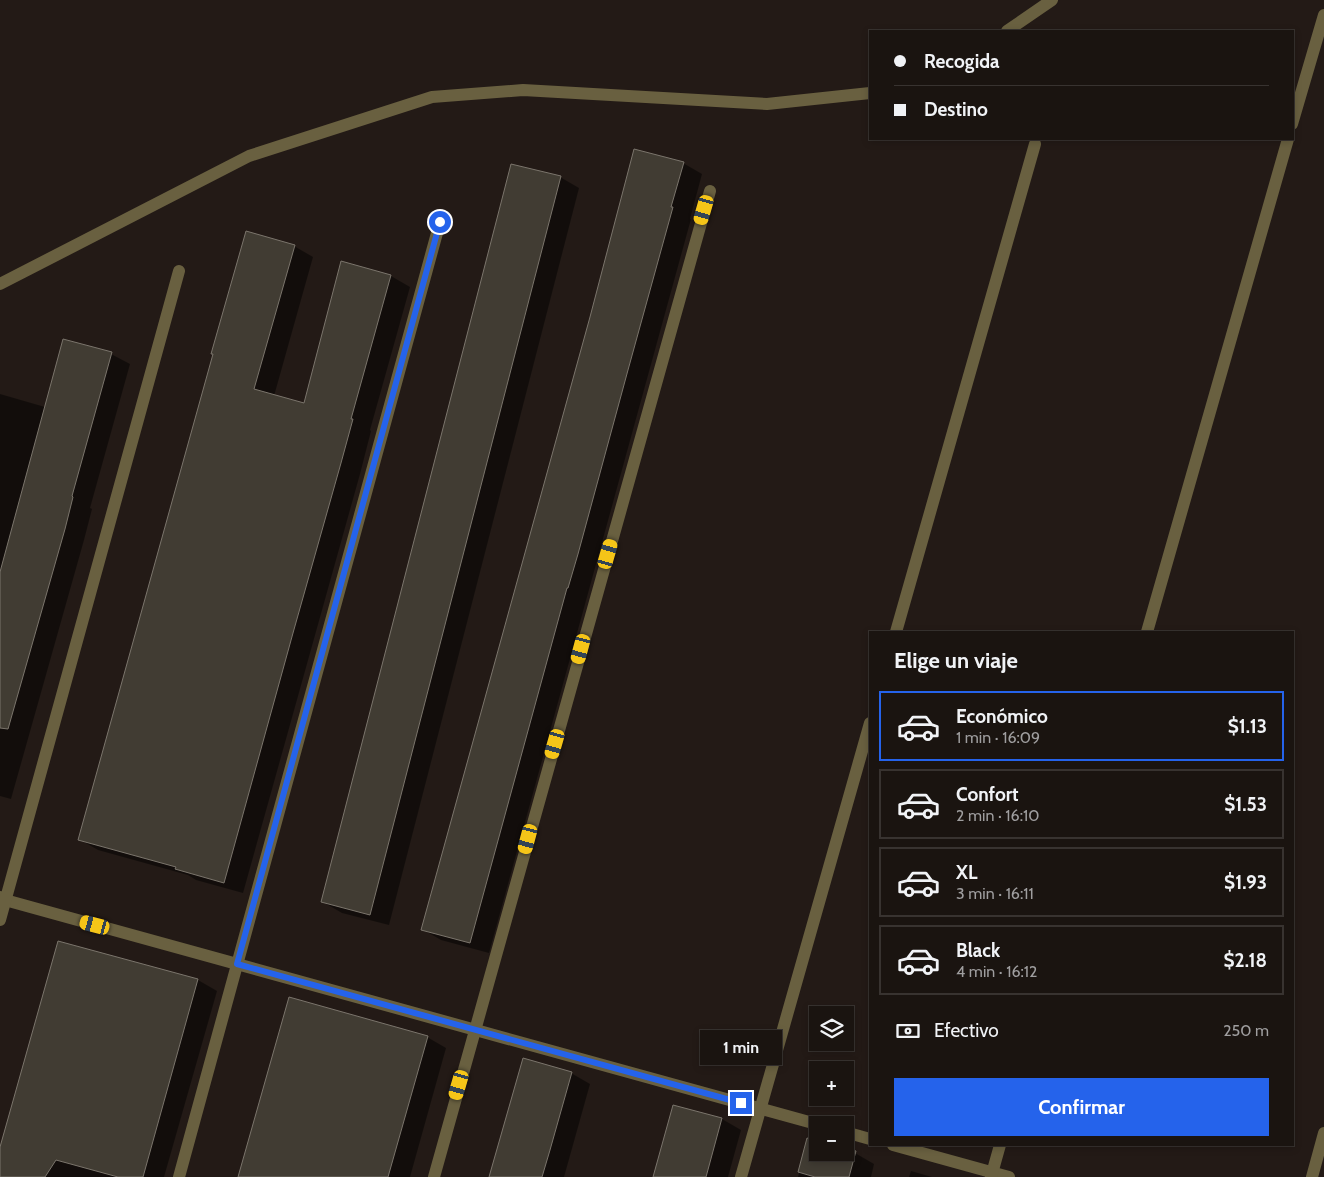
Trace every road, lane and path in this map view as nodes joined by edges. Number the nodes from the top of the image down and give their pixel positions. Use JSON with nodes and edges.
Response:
{"nodes":[{"id":1,"x":1052,"y":0,"type":"edge"},
{"id":2,"x":1324,"y":15,"type":"edge"},
{"id":3,"x":1009,"y":30,"type":"edge"},
{"id":4,"x":869,"y":93,"type":"edge"},
{"id":5,"x":1294,"y":117,"type":"edge"},
{"id":6,"x":1288,"y":140,"type":"edge"},
{"id":7,"x":1035,"y":144,"type":"dead end"},
{"id":8,"x":710,"y":192,"type":"dead end"},
{"id":9,"x":440,"y":222,"type":"dead end"},
{"id":10,"x":179,"y":271,"type":"dead end"},
{"id":11,"x":0,"y":284,"type":"edge"},
{"id":12,"x":896,"y":631,"type":"edge"},
{"id":13,"x":1147,"y":631,"type":"edge"},
{"id":14,"x":869,"y":726,"type":"edge"},
{"id":15,"x":3,"y":899,"type":"edge"},
{"id":16,"x":0,"y":920,"type":"edge"},
{"id":17,"x":237,"y":964,"type":"junction"},
{"id":18,"x":475,"y":1030,"type":"junction"},
{"id":19,"x":760,"y":1108,"type":"junction"},
{"id":20,"x":809,"y":1122,"type":"edge"},
{"id":21,"x":1324,"y":1133,"type":"edge"},
{"id":22,"x":854,"y":1135,"type":"edge"},
{"id":23,"x":869,"y":1139,"type":"edge"},
{"id":24,"x":896,"y":1146,"type":"edge"},
{"id":25,"x":1000,"y":1146,"type":"edge"},
{"id":26,"x":991,"y":1175,"type":"edge"},
{"id":27,"x":179,"y":1177,"type":"edge"},
{"id":28,"x":434,"y":1177,"type":"edge"},
{"id":29,"x":740,"y":1177,"type":"edge"},
{"id":30,"x":1009,"y":1177,"type":"edge"},
{"id":31,"x":1312,"y":1177,"type":"edge"}],
"edges":[{"from":1,"to":3,"type":"street"},
{"from":2,"to":5,"type":"street"},
{"from":4,"to":11,"type":"street"},
{"from":6,"to":13,"type":"street"},
{"from":7,"to":12,"type":"street"},
{"from":8,"to":18,"type":"street"},
{"from":9,"to":17,"type":"street"},
{"from":10,"to":15,"type":"street"},
{"from":14,"to":19,"type":"street"},
{"from":15,"to":16,"type":"street"},
{"from":15,"to":17,"type":"street"},
{"from":17,"to":18,"type":"street"},
{"from":17,"to":27,"type":"street"},
{"from":18,"to":19,"type":"street"},
{"from":18,"to":28,"type":"street"},
{"from":19,"to":20,"type":"street"},
{"from":19,"to":29,"type":"street"},
{"from":21,"to":31,"type":"street"},
{"from":22,"to":23,"type":"street"},
{"from":24,"to":26,"type":"street"},
{"from":25,"to":26,"type":"street"},
{"from":26,"to":30,"type":"street"}]}
